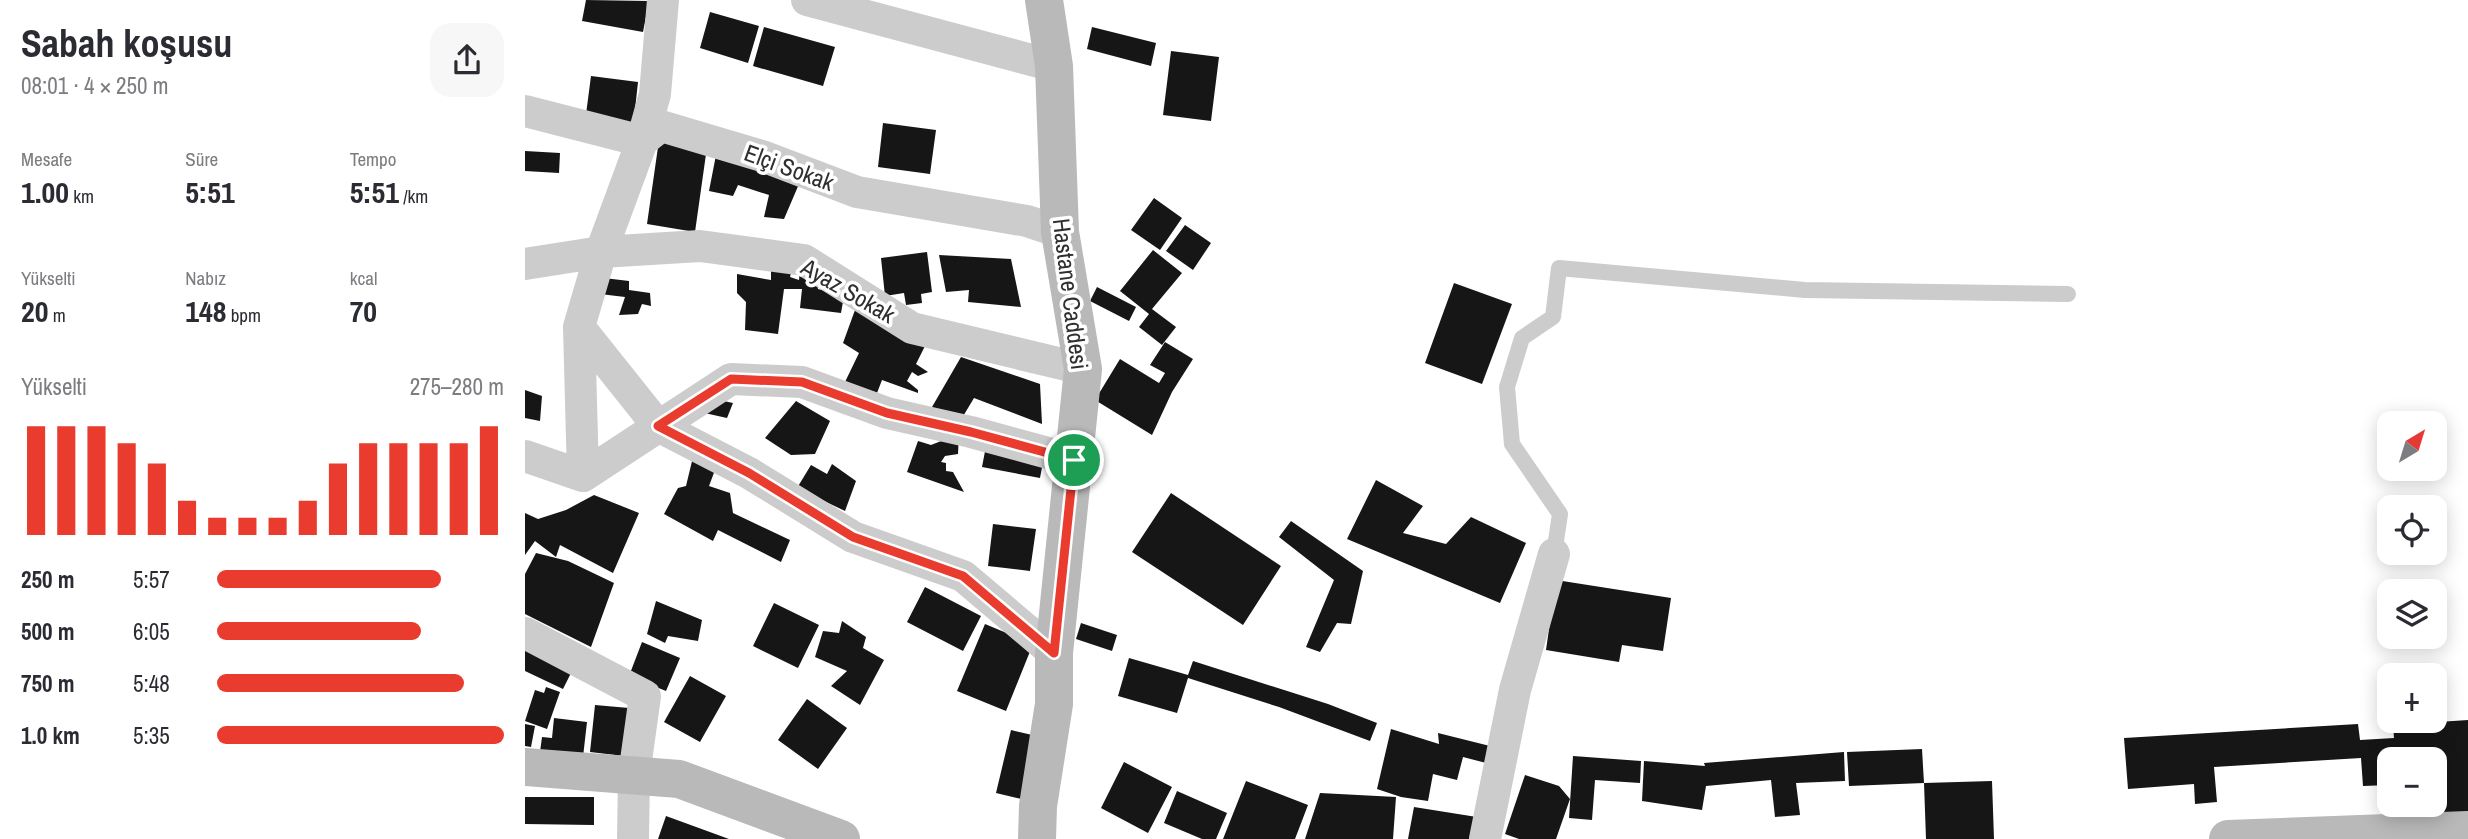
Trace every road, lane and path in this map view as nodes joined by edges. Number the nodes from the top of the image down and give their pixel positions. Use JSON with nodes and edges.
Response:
{"nodes":[{"id":1,"x":663,"y":0,"type":"edge"},
{"id":2,"x":807,"y":0,"type":"edge"},
{"id":3,"x":1044,"y":0,"type":"edge"},
{"id":4,"x":1054,"y":66,"type":"junction"},
{"id":5,"x":525,"y":111,"type":"edge"},
{"id":6,"x":642,"y":141,"type":"junction"},
{"id":7,"x":1060,"y":232,"type":"junction"},
{"id":8,"x":601,"y":252,"type":"junction"},
{"id":9,"x":525,"y":264,"type":"edge"},
{"id":10,"x":2068,"y":294,"type":"dead end"},
{"id":11,"x":579,"y":327,"type":"junction"},
{"id":12,"x":1083,"y":369,"type":"junction"},
{"id":13,"x":658,"y":426,"type":"junction"},
{"id":14,"x":525,"y":456,"type":"edge"},
{"id":15,"x":1074,"y":460,"type":"junction"},
{"id":16,"x":583,"y":476,"type":"junction"},
{"id":17,"x":1554,"y":554,"type":"joint"},
{"id":18,"x":525,"y":633,"type":"edge"},
{"id":19,"x":1054,"y":653,"type":"junction"},
{"id":20,"x":525,"y":767,"type":"edge"},
{"id":21,"x":634,"y":775,"type":"junction"},
{"id":22,"x":2468,"y":830,"type":"edge"},
{"id":23,"x":633,"y":839,"type":"edge"},
{"id":24,"x":841,"y":839,"type":"edge"},
{"id":25,"x":1037,"y":839,"type":"edge"},
{"id":26,"x":1485,"y":839,"type":"edge"},
{"id":27,"x":2228,"y":839,"type":"edge"}],
"edges":[{"from":1,"to":6,"type":"street"},
{"from":2,"to":4,"type":"street"},
{"from":3,"to":4,"type":"street","name":"Hastane Caddesi"},
{"from":4,"to":7,"type":"street","name":"Hastane Caddesi"},
{"from":5,"to":6,"type":"street"},
{"from":6,"to":7,"type":"street","name":"Elçi Sokak"},
{"from":6,"to":8,"type":"street"},
{"from":7,"to":12,"type":"street","name":"Hastane Caddesi"},
{"from":8,"to":9,"type":"street","name":"Ayaz Sokak"},
{"from":8,"to":11,"type":"street"},
{"from":8,"to":12,"type":"street","name":"Ayaz Sokak"},
{"from":10,"to":17,"type":"lane"},
{"from":11,"to":13,"type":"street"},
{"from":11,"to":16,"type":"street"},
{"from":12,"to":15,"type":"street","name":"Hastane Caddesi"},
{"from":13,"to":15,"type":"street"},
{"from":13,"to":16,"type":"street"},
{"from":13,"to":19,"type":"street"},
{"from":14,"to":16,"type":"street"},
{"from":15,"to":19,"type":"street","name":"Hastane Caddesi"},
{"from":17,"to":26,"type":"street"},
{"from":18,"to":21,"type":"street"},
{"from":19,"to":25,"type":"street","name":"Hastane Caddesi"},
{"from":20,"to":21,"type":"street"},
{"from":21,"to":23,"type":"street"},
{"from":21,"to":24,"type":"street"},
{"from":22,"to":27,"type":"street"}]}
